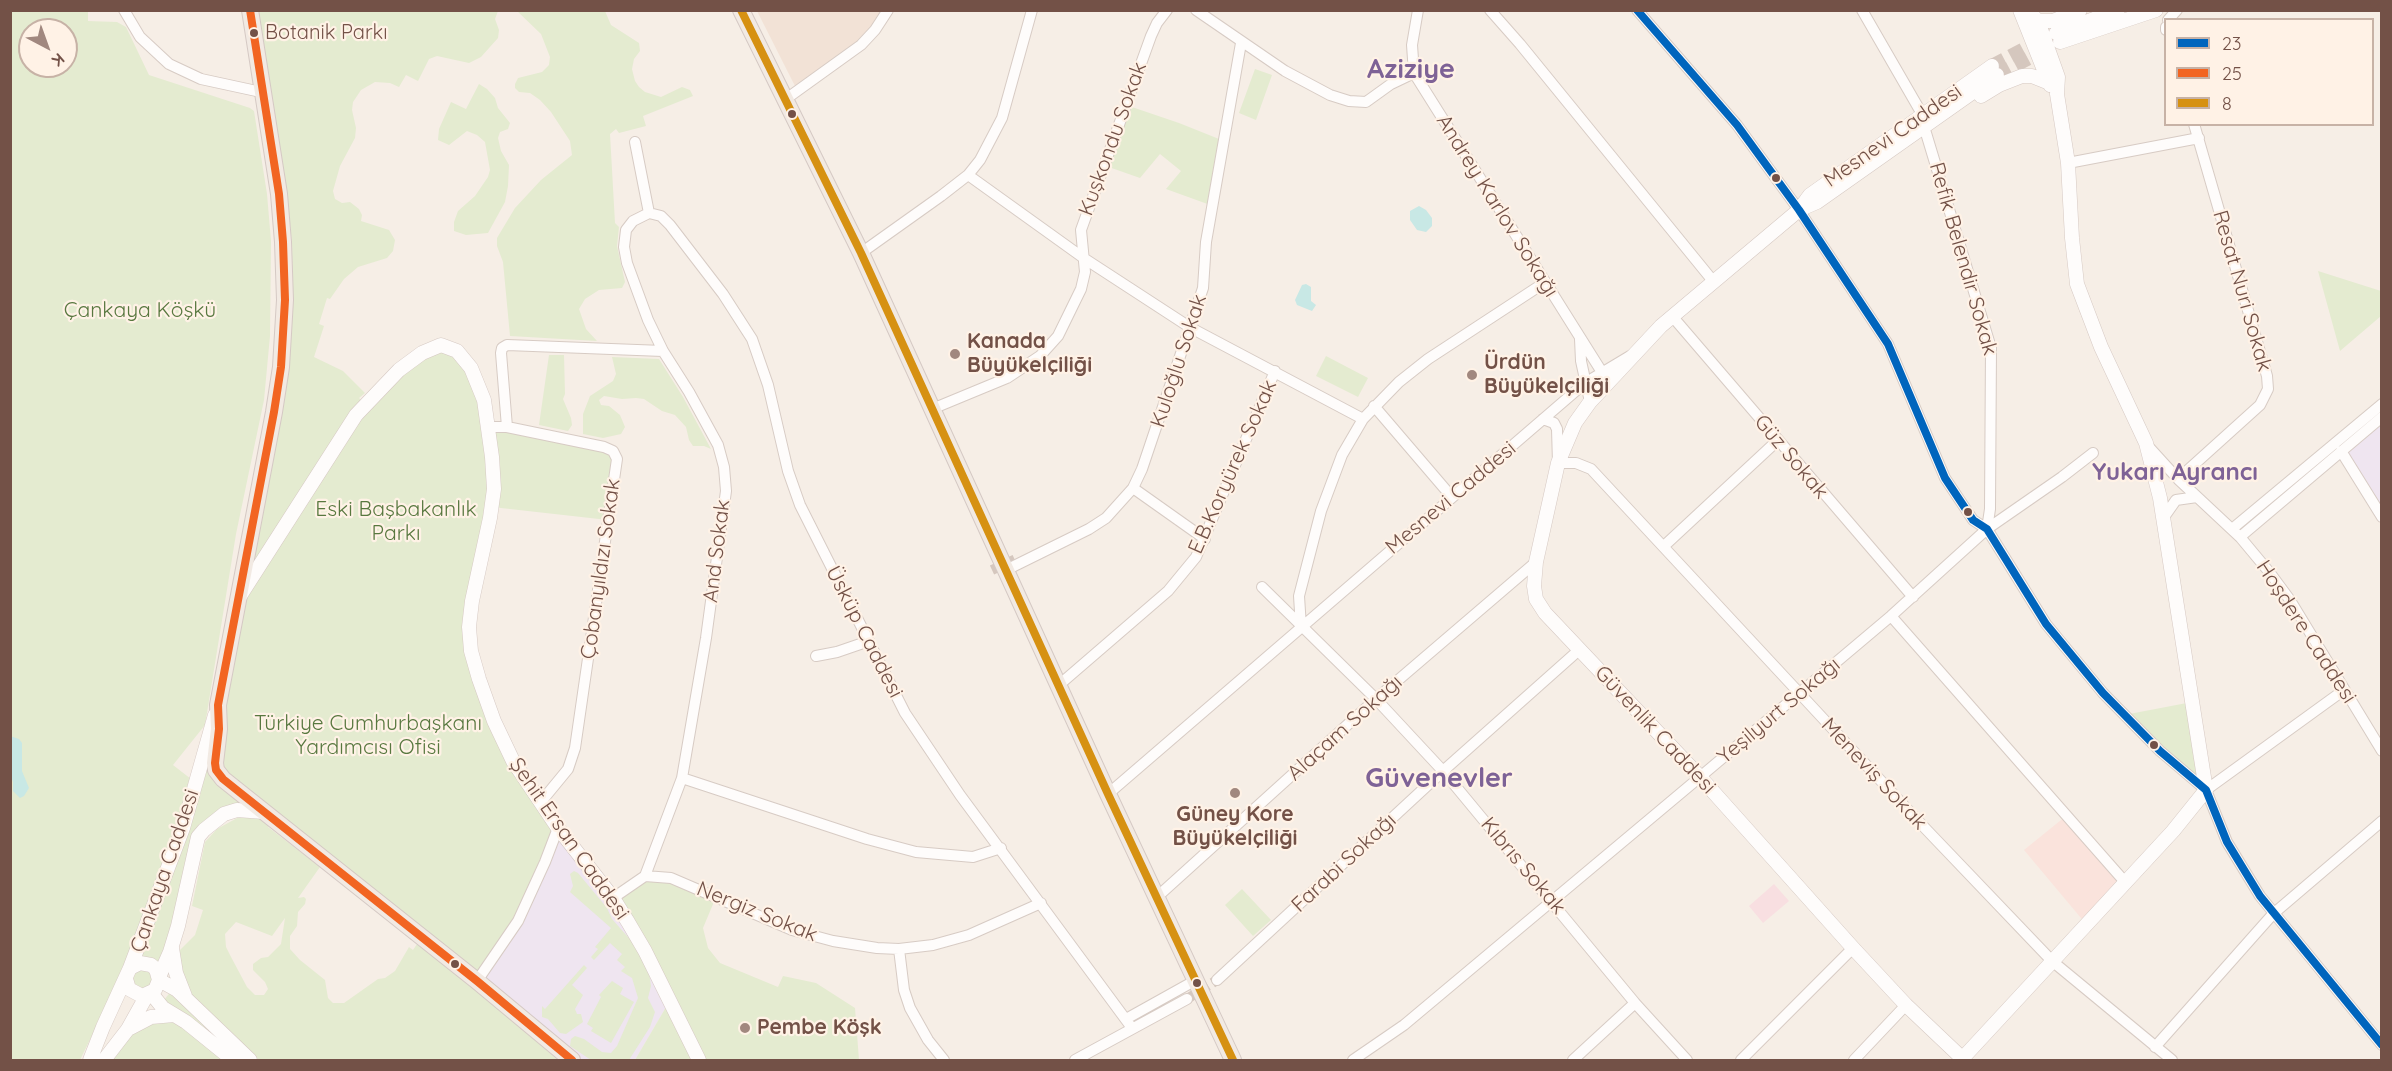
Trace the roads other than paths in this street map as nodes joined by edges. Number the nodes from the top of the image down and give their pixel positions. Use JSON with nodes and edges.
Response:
{"nodes":[{"id":1,"x":124,"y":10,"type":"edge"},
{"id":2,"x":250,"y":10,"type":"edge"},
{"id":3,"x":741,"y":10,"type":"edge"},
{"id":4,"x":888,"y":10,"type":"edge"},
{"id":5,"x":1032,"y":10,"type":"edge"},
{"id":6,"x":1167,"y":10,"type":"edge"},
{"id":7,"x":1196,"y":10,"type":"edge"},
{"id":8,"x":1418,"y":10,"type":"edge"},
{"id":9,"x":1490,"y":10,"type":"edge"},
{"id":10,"x":1637,"y":10,"type":"edge"},
{"id":11,"x":1862,"y":10,"type":"edge"},
{"id":12,"x":2020,"y":10,"type":"edge"},
{"id":13,"x":2027,"y":10,"type":"edge"},
{"id":14,"x":2080,"y":10,"type":"edge"},
{"id":15,"x":2118,"y":10,"type":"edge"},
{"id":16,"x":2156,"y":10,"type":"edge"},
{"id":17,"x":2038,"y":21,"type":"junction"},
{"id":18,"x":2056,"y":32,"type":"junction"},
{"id":19,"x":1241,"y":44,"type":"junction"},
{"id":20,"x":1414,"y":73,"type":"junction"},
{"id":21,"x":2047,"y":82,"type":"junction"},
{"id":22,"x":261,"y":92,"type":"junction"},
{"id":23,"x":2057,"y":94,"type":"junction"},
{"id":24,"x":786,"y":99,"type":"junction"},
{"id":25,"x":1920,"y":110,"type":"junction"},
{"id":26,"x":2195,"y":126,"type":"edge"},
{"id":27,"x":1926,"y":133,"type":"junction"},
{"id":28,"x":2199,"y":138,"type":"junction"},
{"id":29,"x":1900,"y":141,"type":"junction"},
{"id":30,"x":635,"y":142,"type":"dead end"},
{"id":31,"x":2068,"y":163,"type":"junction"},
{"id":32,"x":968,"y":175,"type":"junction"},
{"id":33,"x":1799,"y":210,"type":"junction"},
{"id":34,"x":649,"y":213,"type":"junction"},
{"id":35,"x":861,"y":253,"type":"junction"},
{"id":36,"x":1085,"y":260,"type":"junction"},
{"id":37,"x":1713,"y":281,"type":"junction"},
{"id":38,"x":1544,"y":283,"type":"junction"},
{"id":39,"x":1672,"y":316,"type":"junction"},
{"id":40,"x":1191,"y":328,"type":"junction"},
{"id":41,"x":1580,"y":339,"type":"junction"},
{"id":42,"x":663,"y":351,"type":"junction"},
{"id":43,"x":1635,"y":353,"type":"joint"},
{"id":44,"x":1275,"y":371,"type":"junction"},
{"id":45,"x":1605,"y":377,"type":"junction"},
{"id":46,"x":1585,"y":383,"type":"junction"},
{"id":47,"x":1590,"y":402,"type":"junction"},
{"id":48,"x":2382,"y":404,"type":"edge"},
{"id":49,"x":1374,"y":406,"type":"junction"},
{"id":50,"x":932,"y":409,"type":"junction"},
{"id":51,"x":2382,"y":417,"type":"edge"},
{"id":52,"x":1363,"y":419,"type":"junction"},
{"id":53,"x":1543,"y":419,"type":"junction"},
{"id":54,"x":489,"y":427,"type":"junction"},
{"id":55,"x":507,"y":427,"type":"junction"},
{"id":56,"x":1777,"y":441,"type":"junction"},
{"id":57,"x":2146,"y":443,"type":"junction"},
{"id":58,"x":2341,"y":451,"type":"junction"},
{"id":59,"x":2093,"y":453,"type":"dead end"},
{"id":60,"x":1558,"y":463,"type":"junction"},
{"id":61,"x":2178,"y":479,"type":"junction"},
{"id":62,"x":1133,"y":488,"type":"junction"},
{"id":63,"x":1451,"y":496,"type":"junction"},
{"id":64,"x":2197,"y":497,"type":"junction"},
{"id":65,"x":2164,"y":517,"type":"junction"},
{"id":66,"x":2382,"y":517,"type":"edge"},
{"id":67,"x":1987,"y":529,"type":"junction"},
{"id":68,"x":2236,"y":533,"type":"junction"},
{"id":69,"x":1205,"y":539,"type":"junction"},
{"id":70,"x":1664,"y":546,"type":"junction"},
{"id":71,"x":1536,"y":562,"type":"junction"},
{"id":72,"x":1006,"y":570,"type":"junction"},
{"id":73,"x":1262,"y":587,"type":"dead end"},
{"id":74,"x":240,"y":596,"type":"junction"},
{"id":75,"x":1913,"y":597,"type":"junction"},
{"id":76,"x":1891,"y":616,"type":"junction"},
{"id":77,"x":1301,"y":627,"type":"junction"},
{"id":78,"x":869,"y":641,"type":"junction"},
{"id":79,"x":1579,"y":650,"type":"junction"},
{"id":80,"x":816,"y":656,"type":"dead end"},
{"id":81,"x":1059,"y":685,"type":"junction"},
{"id":82,"x":2344,"y":690,"type":"junction"},
{"id":83,"x":1800,"y":693,"type":"junction"},
{"id":84,"x":1376,"y":699,"type":"junction"},
{"id":85,"x":218,"y":705,"type":"junction"},
{"id":86,"x":2382,"y":751,"type":"edge"},
{"id":87,"x":1443,"y":771,"type":"junction"},
{"id":88,"x":1700,"y":777,"type":"junction"},
{"id":89,"x":682,"y":778,"type":"junction"},
{"id":90,"x":2206,"y":790,"type":"junction"},
{"id":91,"x":1108,"y":794,"type":"junction"},
{"id":92,"x":540,"y":803,"type":"junction"},
{"id":93,"x":264,"y":812,"type":"junction"},
{"id":94,"x":2382,"y":821,"type":"edge"},
{"id":95,"x":558,"y":828,"type":"junction"},
{"id":96,"x":1001,"y":848,"type":"junction"},
{"id":97,"x":645,"y":876,"type":"junction"},
{"id":98,"x":2125,"y":882,"type":"junction"},
{"id":99,"x":1157,"y":897,"type":"junction"},
{"id":100,"x":613,"y":898,"type":"junction"},
{"id":101,"x":1552,"y":900,"type":"junction"},
{"id":102,"x":1041,"y":903,"type":"junction"},
{"id":103,"x":2273,"y":914,"type":"junction"},
{"id":104,"x":172,"y":946,"type":"junction"},
{"id":105,"x":1853,"y":948,"type":"junction"},
{"id":106,"x":899,"y":949,"type":"junction"},
{"id":107,"x":2052,"y":961,"type":"junction"},
{"id":108,"x":128,"y":973,"type":"junction"},
{"id":109,"x":159,"y":979,"type":"junction"},
{"id":110,"x":1196,"y":980,"type":"junction"},
{"id":111,"x":1216,"y":980,"type":"tunnel mouth"},
{"id":112,"x":477,"y":981,"type":"junction"},
{"id":113,"x":149,"y":994,"type":"junction"},
{"id":114,"x":186,"y":998,"type":"junction"},
{"id":115,"x":1187,"y":999,"type":"tunnel mouth"},
{"id":116,"x":1635,"y":1003,"type":"junction"},
{"id":117,"x":1906,"y":1005,"type":"junction"},
{"id":118,"x":174,"y":1015,"type":"junction"},
{"id":119,"x":1129,"y":1024,"type":"junction"},
{"id":120,"x":128,"y":1029,"type":"junction"},
{"id":121,"x":2382,"y":1046,"type":"edge"},
{"id":122,"x":2155,"y":1047,"type":"junction"},
{"id":123,"x":90,"y":1060,"type":"edge"},
{"id":124,"x":104,"y":1060,"type":"edge"},
{"id":125,"x":232,"y":1060,"type":"edge"},
{"id":126,"x":249,"y":1060,"type":"edge"},
{"id":127,"x":572,"y":1060,"type":"edge"},
{"id":128,"x":699,"y":1060,"type":"edge"},
{"id":129,"x":944,"y":1060,"type":"edge"},
{"id":130,"x":1075,"y":1060,"type":"edge"},
{"id":131,"x":1233,"y":1060,"type":"edge"},
{"id":132,"x":1353,"y":1060,"type":"edge"},
{"id":133,"x":1574,"y":1060,"type":"edge"},
{"id":134,"x":1687,"y":1060,"type":"edge"},
{"id":135,"x":1742,"y":1060,"type":"edge"},
{"id":136,"x":1854,"y":1060,"type":"edge"},
{"id":137,"x":1963,"y":1060,"type":"edge"},
{"id":138,"x":2172,"y":1060,"type":"edge"}],
"edges":[{"from":1,"to":22,"type":"street"},
{"from":2,"to":22,"type":"main road","name":"Çankaya Caddesi"},
{"from":3,"to":24,"type":"main road"},
{"from":4,"to":24,"type":"street"},
{"from":5,"to":32,"type":"street"},
{"from":6,"to":36,"type":"street","name":"Kuşkondu Sokak"},
{"from":7,"to":19,"type":"street"},
{"from":8,"to":20,"type":"street"},
{"from":9,"to":37,"type":"street"},
{"from":10,"to":33,"type":"street"},
{"from":11,"to":25,"type":"street"},
{"from":12,"to":21,"type":"main road"},
{"from":13,"to":17,"type":"main road"},
{"from":14,"to":18,"type":"main road"},
{"from":15,"to":18,"type":"main road"},
{"from":16,"to":18,"type":"main road"},
{"from":17,"to":18,"type":"main road"},
{"from":17,"to":23,"type":"main road"},
{"from":19,"to":20,"type":"street"},
{"from":19,"to":40,"type":"street","name":"Kuloğlu Sokak"},
{"from":20,"to":38,"type":"street","name":"Andrey Karlov Sokağı"},
{"from":21,"to":23,"type":"main road"},
{"from":21,"to":27,"type":"main road"},
{"from":22,"to":74,"type":"main road","name":"Çankaya Caddesi"},
{"from":23,"to":31,"type":"main road"},
{"from":24,"to":35,"type":"main road"},
{"from":25,"to":29,"type":"main road","name":"Mesnevi Caddesi"},
{"from":25,"to":33,"type":"main road","name":"Mesnevi Caddesi"},
{"from":26,"to":28,"type":"street","name":"Resat Nuri Sokak"},
{"from":27,"to":29,"type":"main road"},
{"from":27,"to":67,"type":"street","name":"Refik Belendir Sokak"},
{"from":28,"to":31,"type":"street"},
{"from":28,"to":61,"type":"street","name":"Resat Nuri Sokak"},
{"from":29,"to":33,"type":"main road","name":"Mesnevi Caddesi"},
{"from":30,"to":34,"type":"street"},
{"from":31,"to":57,"type":"main road"},
{"from":32,"to":35,"type":"street"},
{"from":32,"to":36,"type":"street"},
{"from":33,"to":37,"type":"main road","name":"Mesnevi Caddesi"},
{"from":33,"to":67,"type":"street"},
{"from":34,"to":42,"type":"street","name":"And Sokak"},
{"from":34,"to":78,"type":"street","name":"Üsküp Caddesi"},
{"from":35,"to":50,"type":"main road"},
{"from":36,"to":40,"type":"street"},
{"from":36,"to":50,"type":"street","name":"Kuşkondu Sokak"},
{"from":37,"to":39,"type":"main road","name":"Mesnevi Caddesi"},
{"from":38,"to":41,"type":"street","name":"Andrey Karlov Sokağı"},
{"from":38,"to":49,"type":"street"},
{"from":39,"to":43,"type":"main road","name":"Mesnevi Caddesi"},
{"from":39,"to":56,"type":"street","name":"Güz Sokak"},
{"from":40,"to":44,"type":"street"},
{"from":40,"to":62,"type":"street","name":"Kuloğlu Sokak"},
{"from":41,"to":45,"type":"street","name":"Andrey Karlov Sokağı"},
{"from":41,"to":46,"type":"street","name":"Andrey Karlov Sokağı"},
{"from":42,"to":55,"type":"street"},
{"from":42,"to":89,"type":"street","name":"And Sokak"},
{"from":43,"to":45,"type":"main road","name":"Güvenlik Caddesi"},
{"from":44,"to":52,"type":"street"},
{"from":44,"to":69,"type":"street","name":"E.B.Koryürek Sokak"},
{"from":45,"to":46,"type":"street","name":"Mesnevi Caddesi"},
{"from":45,"to":47,"type":"main road","name":"Güvenlik Caddesi"},
{"from":46,"to":47,"type":"street","name":"Andrey Karlov Sokağı"},
{"from":46,"to":53,"type":"street","name":"Mesnevi Caddesi"},
{"from":47,"to":60,"type":"main road","name":"Güvenlik Caddesi"},
{"from":48,"to":68,"type":"street"},
{"from":49,"to":52,"type":"street"},
{"from":49,"to":63,"type":"street"},
{"from":50,"to":72,"type":"main road"},
{"from":51,"to":58,"type":"street"},
{"from":52,"to":77,"type":"street"},
{"from":53,"to":60,"type":"street"},
{"from":53,"to":63,"type":"street","name":"Mesnevi Caddesi"},
{"from":54,"to":55,"type":"street","name":"Çobanyıldızı Sokak"},
{"from":54,"to":74,"type":"main road","name":"Şehit Ersan Caddesi"},
{"from":54,"to":92,"type":"main road","name":"Şehit Ersan Caddesi"},
{"from":55,"to":92,"type":"street","name":"Çobanyıldızı Sokak"},
{"from":56,"to":70,"type":"street"},
{"from":56,"to":75,"type":"street","name":"Güz Sokak"},
{"from":57,"to":61,"type":"street","name":"Hoşdere Caddesi"},
{"from":57,"to":65,"type":"main road"},
{"from":58,"to":66,"type":"street"},
{"from":58,"to":68,"type":"street"},
{"from":59,"to":67,"type":"street","name":"Yeşilyurt Sokağı"},
{"from":60,"to":70,"type":"street","name":"Meneviş Sokak"},
{"from":60,"to":71,"type":"main road","name":"Güvenlik Caddesi"},
{"from":61,"to":64,"type":"street","name":"Hoşdere Caddesi"},
{"from":62,"to":69,"type":"street"},
{"from":62,"to":72,"type":"street","name":"Kuloğlu Sokak"},
{"from":63,"to":77,"type":"street","name":"Mesnevi Caddesi"},
{"from":64,"to":65,"type":"street"},
{"from":64,"to":68,"type":"street","name":"Hoşdere Caddesi"},
{"from":65,"to":90,"type":"main road"},
{"from":67,"to":75,"type":"street","name":"Yeşilyurt Sokağı"},
{"from":67,"to":90,"type":"street"},
{"from":68,"to":82,"type":"street","name":"Hoşdere Caddesi"},
{"from":69,"to":81,"type":"street","name":"E.B.Koryürek Sokak"},
{"from":70,"to":83,"type":"street","name":"Meneviş Sokak"},
{"from":71,"to":79,"type":"main road","name":"Güvenlik Caddesi"},
{"from":71,"to":84,"type":"street","name":"Alaçam Sokağı"},
{"from":72,"to":81,"type":"main road"},
{"from":73,"to":77,"type":"street","name":"Kıbrıs Sokak"},
{"from":74,"to":85,"type":"main road","name":"Çankaya Caddesi"},
{"from":75,"to":76,"type":"street","name":"Yeşilyurt Sokağı"},
{"from":76,"to":83,"type":"street","name":"Yeşilyurt Sokağı"},
{"from":76,"to":98,"type":"street"},
{"from":77,"to":84,"type":"street","name":"Kıbrıs Sokak"},
{"from":77,"to":91,"type":"street","name":"Mesnevi Caddesi"},
{"from":78,"to":80,"type":"street"},
{"from":78,"to":96,"type":"street","name":"Üsküp Caddesi"},
{"from":79,"to":87,"type":"street","name":"Farabi Sokağı"},
{"from":79,"to":88,"type":"main road","name":"Güvenlik Caddesi"},
{"from":81,"to":91,"type":"main road"},
{"from":82,"to":86,"type":"street","name":"Hoşdere Caddesi"},
{"from":82,"to":90,"type":"street"},
{"from":83,"to":88,"type":"street","name":"Yeşilyurt Sokağı"},
{"from":83,"to":107,"type":"street","name":"Meneviş Sokak"},
{"from":84,"to":87,"type":"street","name":"Kıbrıs Sokak"},
{"from":84,"to":99,"type":"street","name":"Alaçam Sokağı"},
{"from":85,"to":93,"type":"main road","name":"Çankaya Caddesi"},
{"from":85,"to":108,"type":"main road","name":"Çankaya Caddesi"},
{"from":87,"to":101,"type":"street","name":"Kıbrıs Sokak"},
{"from":87,"to":111,"type":"street","name":"Farabi Sokağı"},
{"from":88,"to":101,"type":"street","name":"Yeşilyurt Sokağı"},
{"from":88,"to":105,"type":"main road","name":"Güvenlik Caddesi"},
{"from":89,"to":96,"type":"street"},
{"from":89,"to":97,"type":"street","name":"And Sokak"},
{"from":90,"to":98,"type":"main road"},
{"from":90,"to":103,"type":"street"},
{"from":91,"to":99,"type":"main road"},
{"from":92,"to":95,"type":"main road","name":"Şehit Ersan Caddesi"},
{"from":93,"to":104,"type":"main road","name":"Çankaya Caddesi"},
{"from":93,"to":112,"type":"main road"},
{"from":94,"to":103,"type":"street"},
{"from":95,"to":100,"type":"main road","name":"Şehit Ersan Caddesi"},
{"from":95,"to":112,"type":"street"},
{"from":96,"to":102,"type":"street","name":"Üsküp Caddesi"},
{"from":97,"to":100,"type":"street"},
{"from":97,"to":106,"type":"street","name":"Nergiz Sokak"},
{"from":98,"to":107,"type":"main road"},
{"from":99,"to":110,"type":"main road"},
{"from":100,"to":128,"type":"main road","name":"Şehit Ersan Caddesi"},
{"from":101,"to":116,"type":"street","name":"Kıbrıs Sokak"},
{"from":101,"to":132,"type":"street","name":"Yeşilyurt Sokağı"},
{"from":102,"to":106,"type":"street","name":"Nergiz Sokak"},
{"from":102,"to":119,"type":"street","name":"Üsküp Caddesi"},
{"from":103,"to":121,"type":"street"},
{"from":103,"to":122,"type":"street"},
{"from":104,"to":109,"type":"main road","name":"Çankaya Caddesi"},
{"from":104,"to":114,"type":"main road"},
{"from":105,"to":117,"type":"main road","name":"Güvenlik Caddesi"},
{"from":105,"to":135,"type":"street"},
{"from":106,"to":129,"type":"street"},
{"from":107,"to":122,"type":"street","name":"Meneviş Sokak"},
{"from":107,"to":137,"type":"main road"},
{"from":108,"to":109,"type":"main road","name":"Çankaya Caddesi"},
{"from":108,"to":113,"type":"main road","name":"Çankaya Caddesi"},
{"from":108,"to":123,"type":"main road","name":"Çankaya Caddesi"},
{"from":109,"to":113,"type":"main road","name":"Çankaya Caddesi"},
{"from":109,"to":114,"type":"main road"},
{"from":110,"to":119,"type":"street"},
{"from":110,"to":131,"type":"main road"},
{"from":112,"to":127,"type":"main road"},
{"from":113,"to":118,"type":"main road"},
{"from":113,"to":120,"type":"main road","name":"Çankaya Caddesi"},
{"from":114,"to":126,"type":"main road"},
{"from":115,"to":119,"type":"street"},
{"from":116,"to":133,"type":"street"},
{"from":116,"to":134,"type":"street","name":"Kıbrıs Sokak"},
{"from":117,"to":136,"type":"street"},
{"from":117,"to":137,"type":"main road","name":"Güvenlik Caddesi"},
{"from":118,"to":120,"type":"main road"},
{"from":118,"to":125,"type":"main road"},
{"from":119,"to":130,"type":"street"},
{"from":120,"to":124,"type":"main road","name":"Çankaya Caddesi"},
{"from":122,"to":138,"type":"street","name":"Meneviş Sokak"}]}
